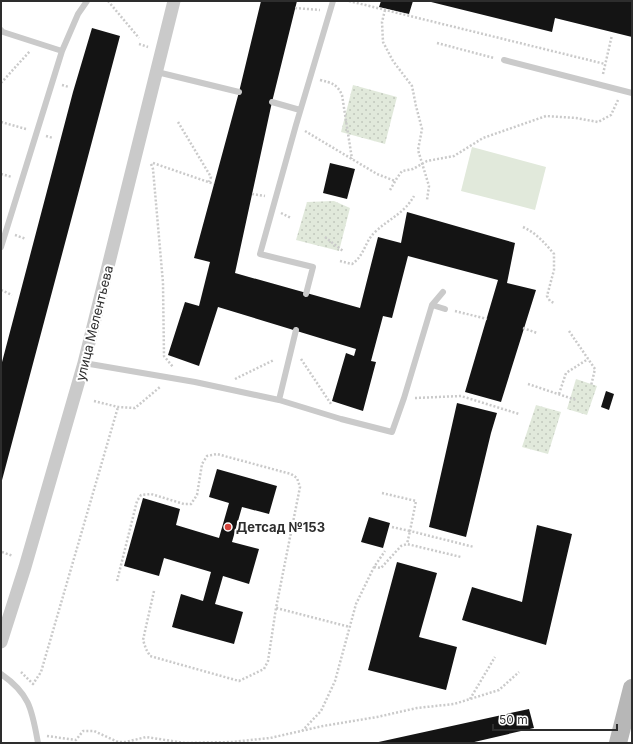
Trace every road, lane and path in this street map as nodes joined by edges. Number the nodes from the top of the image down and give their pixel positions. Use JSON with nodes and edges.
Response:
{"nodes":[{"id":1,"x":87,"y":1,"type":"edge"},
{"id":2,"x":108,"y":1,"type":"edge"},
{"id":3,"x":174,"y":1,"type":"edge"},
{"id":4,"x":333,"y":1,"type":"edge"},
{"id":5,"x":349,"y":1,"type":"edge"},
{"id":6,"x":356,"y":2,"type":"edge"},
{"id":7,"x":295,"y":8,"type":"dead end"},
{"id":8,"x":384,"y":10,"type":"junction"},
{"id":9,"x":330,"y":14,"type":"junction"},
{"id":10,"x":1,"y":30,"type":"edge"},
{"id":11,"x":612,"y":35,"type":"dead end"},
{"id":12,"x":140,"y":38,"type":"dead end"},
{"id":13,"x":37,"y":43,"type":"junction"},
{"id":14,"x":436,"y":43,"type":"dead end"},
{"id":15,"x":139,"y":44,"type":"dead end"},
{"id":16,"x":149,"y":47,"type":"dead end"},
{"id":17,"x":62,"y":51,"type":"junction"},
{"id":18,"x":504,"y":60,"type":"joint"},
{"id":19,"x":606,"y":64,"type":"junction"},
{"id":20,"x":157,"y":72,"type":"junction"},
{"id":21,"x":310,"y":78,"type":"junction"},
{"id":22,"x":1,"y":83,"type":"edge"},
{"id":23,"x":600,"y":85,"type":"junction"},
{"id":24,"x":623,"y":90,"type":"junction"},
{"id":25,"x":239,"y":92,"type":"dead end"},
{"id":26,"x":632,"y":92,"type":"edge"},
{"id":27,"x":272,"y":102,"type":"dead end"},
{"id":28,"x":300,"y":110,"type":"junction"},
{"id":29,"x":1,"y":122,"type":"edge"},
{"id":30,"x":178,"y":122,"type":"dead end"},
{"id":31,"x":296,"y":125,"type":"junction"},
{"id":32,"x":37,"y":132,"type":"junction"},
{"id":33,"x":352,"y":159,"type":"junction"},
{"id":34,"x":422,"y":164,"type":"junction"},
{"id":35,"x":395,"y":181,"type":"junction"},
{"id":36,"x":210,"y":182,"type":"junction"},
{"id":37,"x":214,"y":184,"type":"dead end"},
{"id":38,"x":390,"y":190,"type":"dead end"},
{"id":39,"x":414,"y":196,"type":"dead end"},
{"id":40,"x":427,"y":200,"type":"dead end"},
{"id":41,"x":523,"y":227,"type":"dead end"},
{"id":42,"x":324,"y":237,"type":"dead end"},
{"id":43,"x":1,"y":247,"type":"edge"},
{"id":44,"x":343,"y":251,"type":"dead end"},
{"id":45,"x":340,"y":261,"type":"dead end"},
{"id":46,"x":1,"y":290,"type":"edge"},
{"id":47,"x":442,"y":292,"type":"dead end"},
{"id":48,"x":306,"y":294,"type":"dead end"},
{"id":49,"x":12,"y":295,"type":"dead end"},
{"id":50,"x":554,"y":303,"type":"dead end"},
{"id":51,"x":432,"y":305,"type":"junction"},
{"id":52,"x":445,"y":309,"type":"joint"},
{"id":53,"x":487,"y":319,"type":"dead end"},
{"id":54,"x":523,"y":328,"type":"dead end"},
{"id":55,"x":296,"y":330,"type":"dead end"},
{"id":56,"x":569,"y":331,"type":"dead end"},
{"id":57,"x":537,"y":333,"type":"dead end"},
{"id":58,"x":292,"y":347,"type":"junction"},
{"id":59,"x":588,"y":359,"type":"junction"},
{"id":60,"x":274,"y":360,"type":"dead end"},
{"id":61,"x":84,"y":364,"type":"junction"},
{"id":62,"x":171,"y":378,"type":"junction"},
{"id":63,"x":184,"y":380,"type":"junction"},
{"id":64,"x":528,"y":384,"type":"dead end"},
{"id":65,"x":591,"y":386,"type":"dead end"},
{"id":66,"x":221,"y":387,"type":"junction"},
{"id":67,"x":559,"y":394,"type":"junction"},
{"id":68,"x":404,"y":398,"type":"junction"},
{"id":69,"x":279,"y":400,"type":"junction"},
{"id":70,"x":576,"y":400,"type":"dead end"},
{"id":71,"x":94,"y":401,"type":"dead end"},
{"id":72,"x":118,"y":407,"type":"junction"},
{"id":73,"x":519,"y":414,"type":"dead end"},
{"id":74,"x":341,"y":419,"type":"junction"},
{"id":75,"x":382,"y":493,"type":"dead end"},
{"id":76,"x":392,"y":527,"type":"dead end"},
{"id":77,"x":410,"y":531,"type":"junction"},
{"id":78,"x":407,"y":544,"type":"junction"},
{"id":79,"x":474,"y":547,"type":"dead end"},
{"id":80,"x":385,"y":551,"type":"dead end"},
{"id":81,"x":2,"y":552,"type":"edge"},
{"id":82,"x":14,"y":556,"type":"dead end"},
{"id":83,"x":461,"y":557,"type":"dead end"},
{"id":84,"x":374,"y":567,"type":"junction"},
{"id":85,"x":117,"y":581,"type":"dead end"},
{"id":86,"x":154,"y":591,"type":"dead end"},
{"id":87,"x":276,"y":608,"type":"junction"},
{"id":88,"x":350,"y":627,"type":"junction"},
{"id":89,"x":1,"y":642,"type":"edge"},
{"id":90,"x":495,"y":657,"type":"dead end"},
{"id":91,"x":21,"y":672,"type":"dead end"},
{"id":92,"x":519,"y":672,"type":"dead end"},
{"id":93,"x":1,"y":674,"type":"edge"},
{"id":94,"x":632,"y":688,"type":"edge"},
{"id":95,"x":470,"y":699,"type":"junction"},
{"id":96,"x":302,"y":731,"type":"junction"},
{"id":97,"x":37,"y":735,"type":"junction"},
{"id":98,"x":38,"y":743,"type":"edge"},
{"id":99,"x":618,"y":743,"type":"edge"}],
"edges":[{"from":1,"to":17,"type":"lane"},
{"from":2,"to":12,"type":"path"},
{"from":3,"to":20,"type":"street","name":"улица Мелентьева"},
{"from":4,"to":9,"type":"lane"},
{"from":5,"to":6,"type":"path"},
{"from":6,"to":8,"type":"path"},
{"from":7,"to":9,"type":"path"},
{"from":8,"to":19,"type":"path"},
{"from":8,"to":34,"type":"path"},
{"from":9,"to":21,"type":"lane"},
{"from":10,"to":13,"type":"lane"},
{"from":11,"to":19,"type":"path"},
{"from":13,"to":17,"type":"lane"},
{"from":13,"to":22,"type":"path"},
{"from":14,"to":18,"type":"path"},
{"from":15,"to":16,"type":"path"},
{"from":17,"to":32,"type":"lane"},
{"from":18,"to":23,"type":"lane"},
{"from":19,"to":23,"type":"path"},
{"from":20,"to":25,"type":"lane"},
{"from":20,"to":61,"type":"street","name":"улица Мелентьева"},
{"from":21,"to":28,"type":"lane"},
{"from":21,"to":33,"type":"path"},
{"from":23,"to":24,"type":"lane"},
{"from":24,"to":26,"type":"lane"},
{"from":24,"to":34,"type":"path"},
{"from":27,"to":28,"type":"lane"},
{"from":28,"to":31,"type":"lane"},
{"from":29,"to":32,"type":"path"},
{"from":30,"to":36,"type":"path"},
{"from":31,"to":33,"type":"path"},
{"from":31,"to":48,"type":"lane"},
{"from":32,"to":43,"type":"lane"},
{"from":33,"to":35,"type":"path"},
{"from":34,"to":35,"type":"path"},
{"from":34,"to":40,"type":"path"},
{"from":35,"to":38,"type":"path"},
{"from":36,"to":37,"type":"path"},
{"from":36,"to":63,"type":"path"},
{"from":39,"to":45,"type":"path"},
{"from":41,"to":50,"type":"path"},
{"from":42,"to":44,"type":"path"},
{"from":46,"to":49,"type":"path"},
{"from":47,"to":51,"type":"lane"},
{"from":51,"to":52,"type":"lane"},
{"from":51,"to":68,"type":"lane"},
{"from":52,"to":53,"type":"path"},
{"from":54,"to":57,"type":"path"},
{"from":55,"to":58,"type":"lane"},
{"from":56,"to":59,"type":"path"},
{"from":58,"to":69,"type":"lane"},
{"from":58,"to":74,"type":"path"},
{"from":59,"to":65,"type":"path"},
{"from":59,"to":67,"type":"path"},
{"from":60,"to":66,"type":"path"},
{"from":61,"to":62,"type":"lane"},
{"from":61,"to":89,"type":"street","name":"улица Мелентьева"},
{"from":62,"to":63,"type":"lane"},
{"from":62,"to":72,"type":"path"},
{"from":63,"to":66,"type":"lane"},
{"from":64,"to":67,"type":"path"},
{"from":66,"to":69,"type":"lane"},
{"from":67,"to":70,"type":"path"},
{"from":68,"to":73,"type":"path"},
{"from":68,"to":74,"type":"lane"},
{"from":69,"to":74,"type":"lane"},
{"from":71,"to":72,"type":"path"},
{"from":72,"to":91,"type":"path"},
{"from":75,"to":77,"type":"path"},
{"from":76,"to":77,"type":"path"},
{"from":77,"to":78,"type":"path"},
{"from":77,"to":79,"type":"path"},
{"from":78,"to":83,"type":"path"},
{"from":78,"to":84,"type":"path"},
{"from":80,"to":84,"type":"path"},
{"from":81,"to":82,"type":"path"},
{"from":84,"to":88,"type":"path"},
{"from":85,"to":87,"type":"path"},
{"from":86,"to":87,"type":"path"},
{"from":87,"to":88,"type":"path"},
{"from":88,"to":96,"type":"path"},
{"from":90,"to":95,"type":"path"},
{"from":92,"to":95,"type":"path"},
{"from":93,"to":97,"type":"lane"},
{"from":94,"to":99,"type":"main road"},
{"from":95,"to":96,"type":"path"},
{"from":96,"to":97,"type":"path"},
{"from":97,"to":98,"type":"lane"}]}
